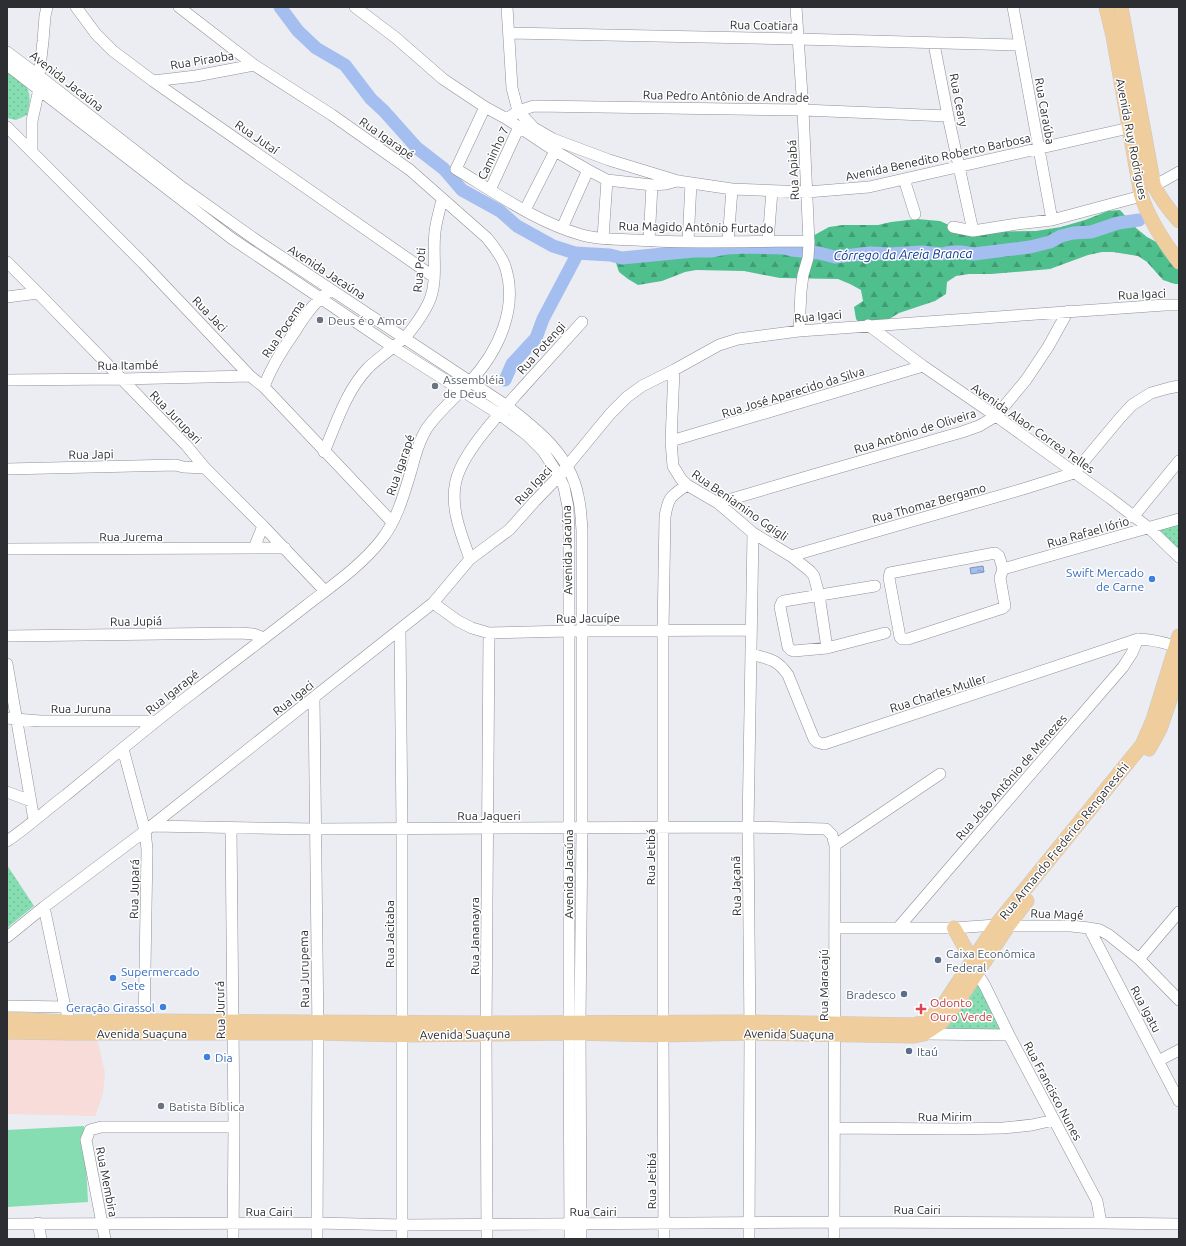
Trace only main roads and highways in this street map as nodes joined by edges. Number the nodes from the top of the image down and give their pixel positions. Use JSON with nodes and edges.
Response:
{"nodes":[{"id":1,"x":1106,"y":7,"type":"edge"},
{"id":2,"x":1121,"y":7,"type":"edge"},
{"id":3,"x":1154,"y":186,"type":"junction"},
{"id":4,"x":1141,"y":195,"type":"junction"},
{"id":5,"x":1179,"y":220,"type":"edge"},
{"id":6,"x":1179,"y":262,"type":"edge"},
{"id":7,"x":1178,"y":643,"type":"edge"},
{"id":8,"x":1179,"y":674,"type":"edge"},
{"id":9,"x":1002,"y":925,"type":"junction"},
{"id":10,"x":954,"y":928,"type":"road end"},
{"id":11,"x":975,"y":967,"type":"junction"},
{"id":12,"x":7,"y":1019,"type":"edge"},
{"id":13,"x":144,"y":1027,"type":"junction"},
{"id":14,"x":920,"y":1029,"type":"joint"},
{"id":15,"x":7,"y":1032,"type":"edge"}],
"edges":[{"from":1,"to":4,"type":"main road","name":"Avenida Ruy Rodrigues"},
{"from":2,"to":3,"type":"main road","name":"Avenida Ruy Rodrigues"},
{"from":3,"to":4,"type":"main road"},
{"from":3,"to":5,"type":"main road","name":"Avenida Ruy Rodrigues"},
{"from":4,"to":6,"type":"main road","name":"Avenida Ruy Rodrigues"},
{"from":7,"to":9,"type":"main road","name":"Rua Armando Frederico Renganeschi"},
{"from":8,"to":9,"type":"main road","name":"Rua Armando Frederico Renganeschi"},
{"from":9,"to":11,"type":"main road","name":"Rua Armando Frederico Renganeschi"},
{"from":10,"to":11,"type":"main road"},
{"from":11,"to":14,"type":"main road","name":"Rua Armando Frederico Renganeschi"},
{"from":12,"to":13,"type":"main road","name":"Avenida Suaçuna"},
{"from":13,"to":14,"type":"main road","name":"Avenida Suaçuna"},
{"from":13,"to":15,"type":"main road","name":"Avenida Suaçuna"}]}
